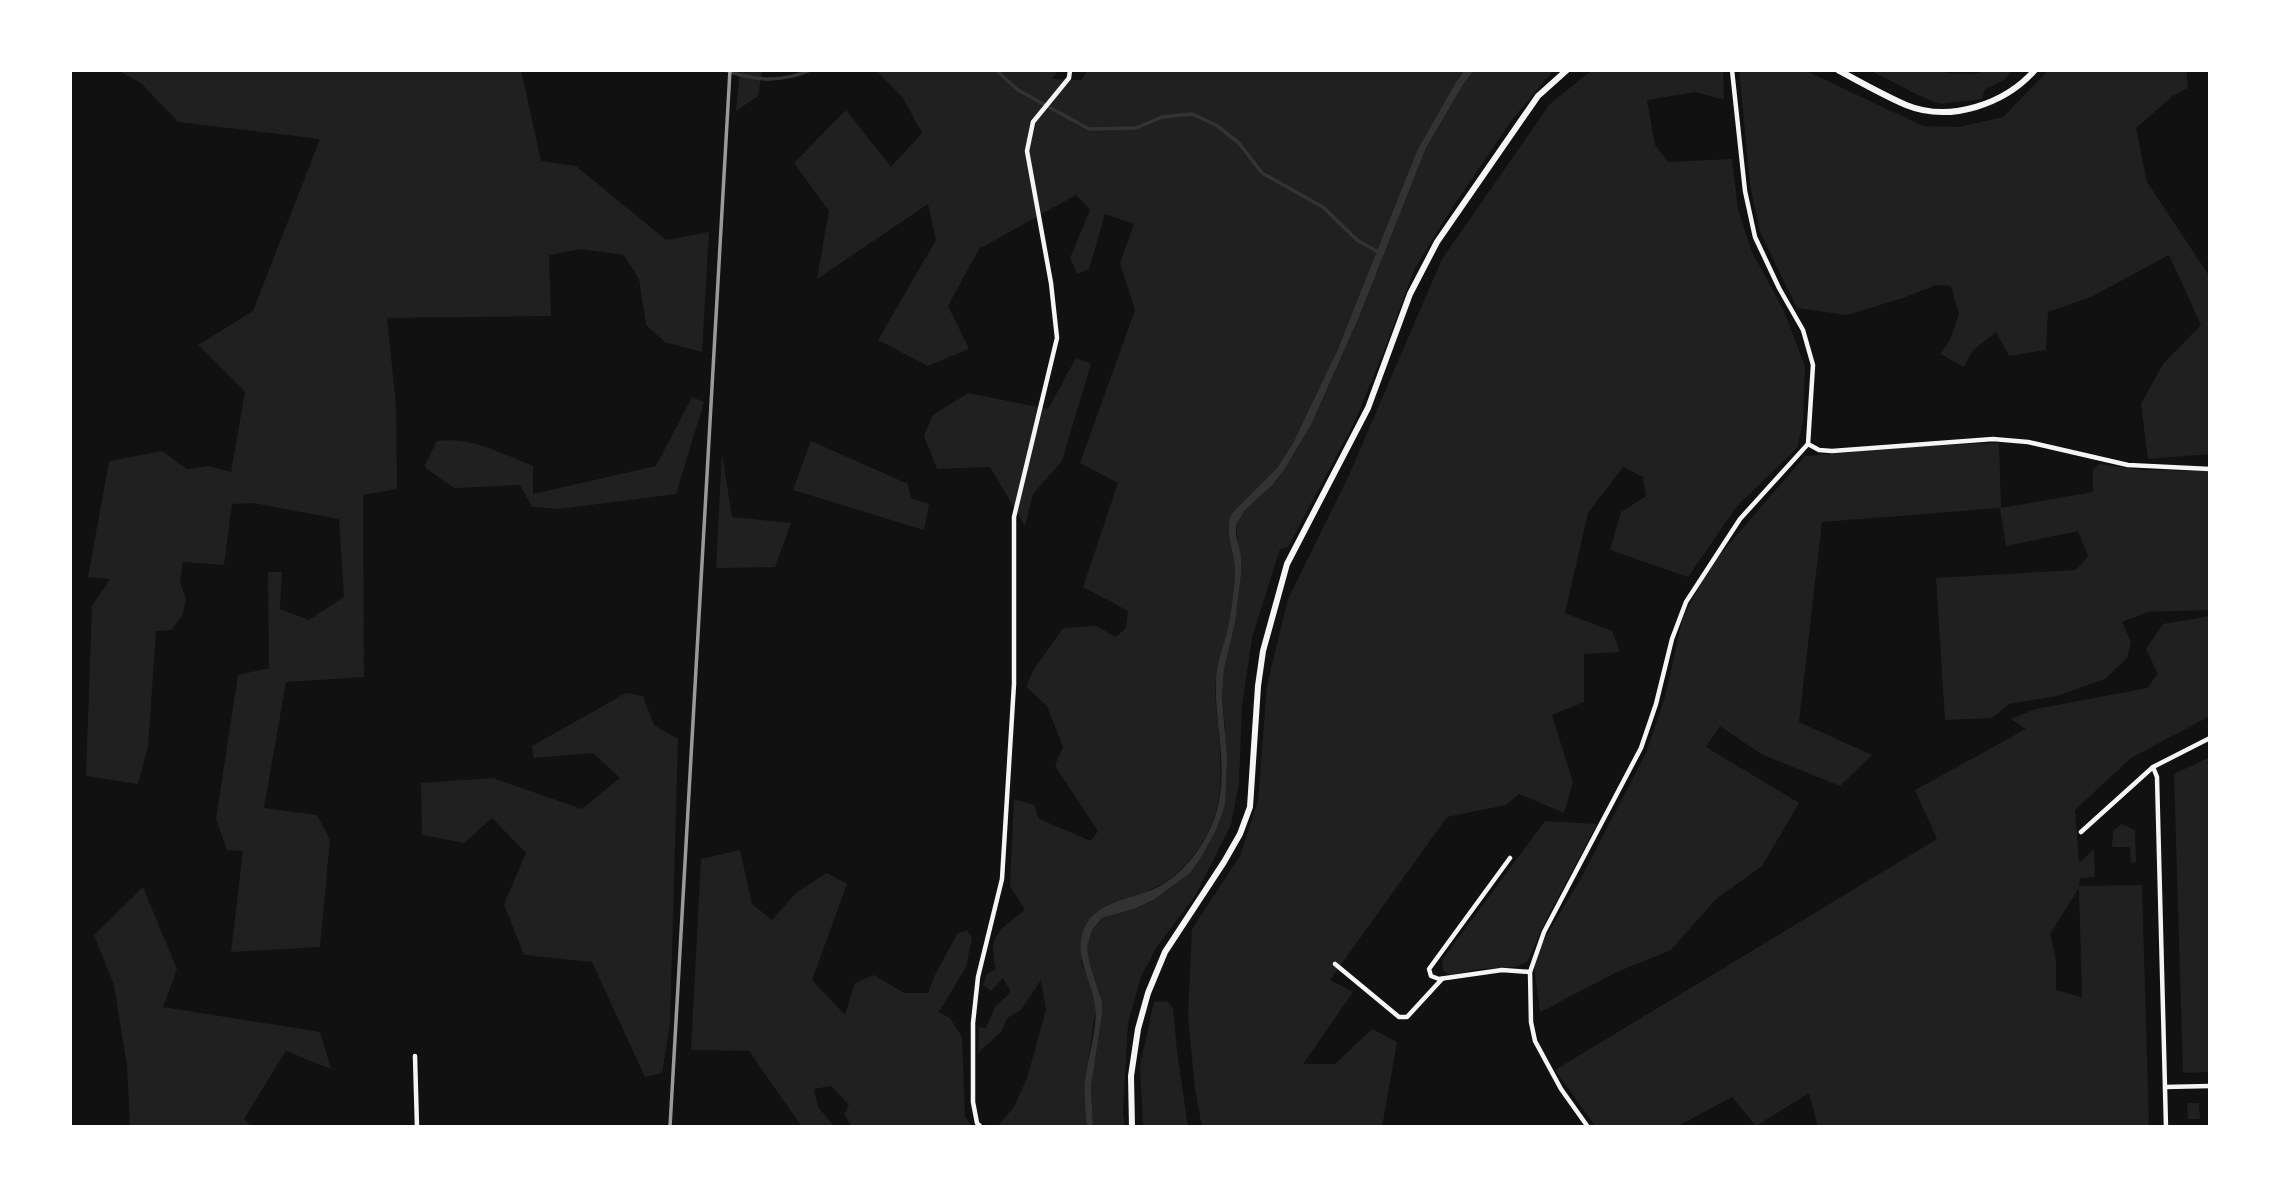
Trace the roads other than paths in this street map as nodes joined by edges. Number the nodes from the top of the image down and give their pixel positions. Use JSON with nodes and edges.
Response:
{"nodes":[{"id":1,"x":1070,"y":70,"type":"edge"},
{"id":2,"x":1567,"y":70,"type":"edge"},
{"id":3,"x":1732,"y":70,"type":"edge"},
{"id":4,"x":1838,"y":70,"type":"edge"},
{"id":5,"x":2035,"y":70,"type":"edge"},
{"id":6,"x":1808,"y":444,"type":"junction"},
{"id":7,"x":2210,"y":469,"type":"edge"},
{"id":8,"x":2210,"y":738,"type":"edge"},
{"id":9,"x":2152,"y":766,"type":"junction"},
{"id":10,"x":2081,"y":832,"type":"dead end"},
{"id":11,"x":1510,"y":858,"type":"dead end"},
{"id":12,"x":1335,"y":964,"type":"dead end"},
{"id":13,"x":1530,"y":972,"type":"junction"},
{"id":14,"x":1443,"y":979,"type":"junction"},
{"id":15,"x":415,"y":1056,"type":"dead end"},
{"id":16,"x":2210,"y":1086,"type":"edge"},
{"id":17,"x":2165,"y":1087,"type":"junction"},
{"id":18,"x":417,"y":1127,"type":"edge"},
{"id":19,"x":981,"y":1127,"type":"edge"},
{"id":20,"x":1132,"y":1127,"type":"edge"},
{"id":21,"x":1588,"y":1127,"type":"edge"},
{"id":22,"x":2166,"y":1127,"type":"edge"}],
"edges":[{"from":1,"to":19,"type":"street"},
{"from":2,"to":20,"type":"street"},
{"from":3,"to":6,"type":"street"},
{"from":4,"to":5,"type":"street"},
{"from":6,"to":7,"type":"street"},
{"from":6,"to":13,"type":"street"},
{"from":8,"to":9,"type":"street"},
{"from":9,"to":10,"type":"street"},
{"from":9,"to":17,"type":"street"},
{"from":11,"to":14,"type":"street"},
{"from":12,"to":14,"type":"street"},
{"from":13,"to":14,"type":"street"},
{"from":13,"to":21,"type":"street"},
{"from":15,"to":18,"type":"street"},
{"from":16,"to":17,"type":"street"},
{"from":17,"to":22,"type":"street"}]}
